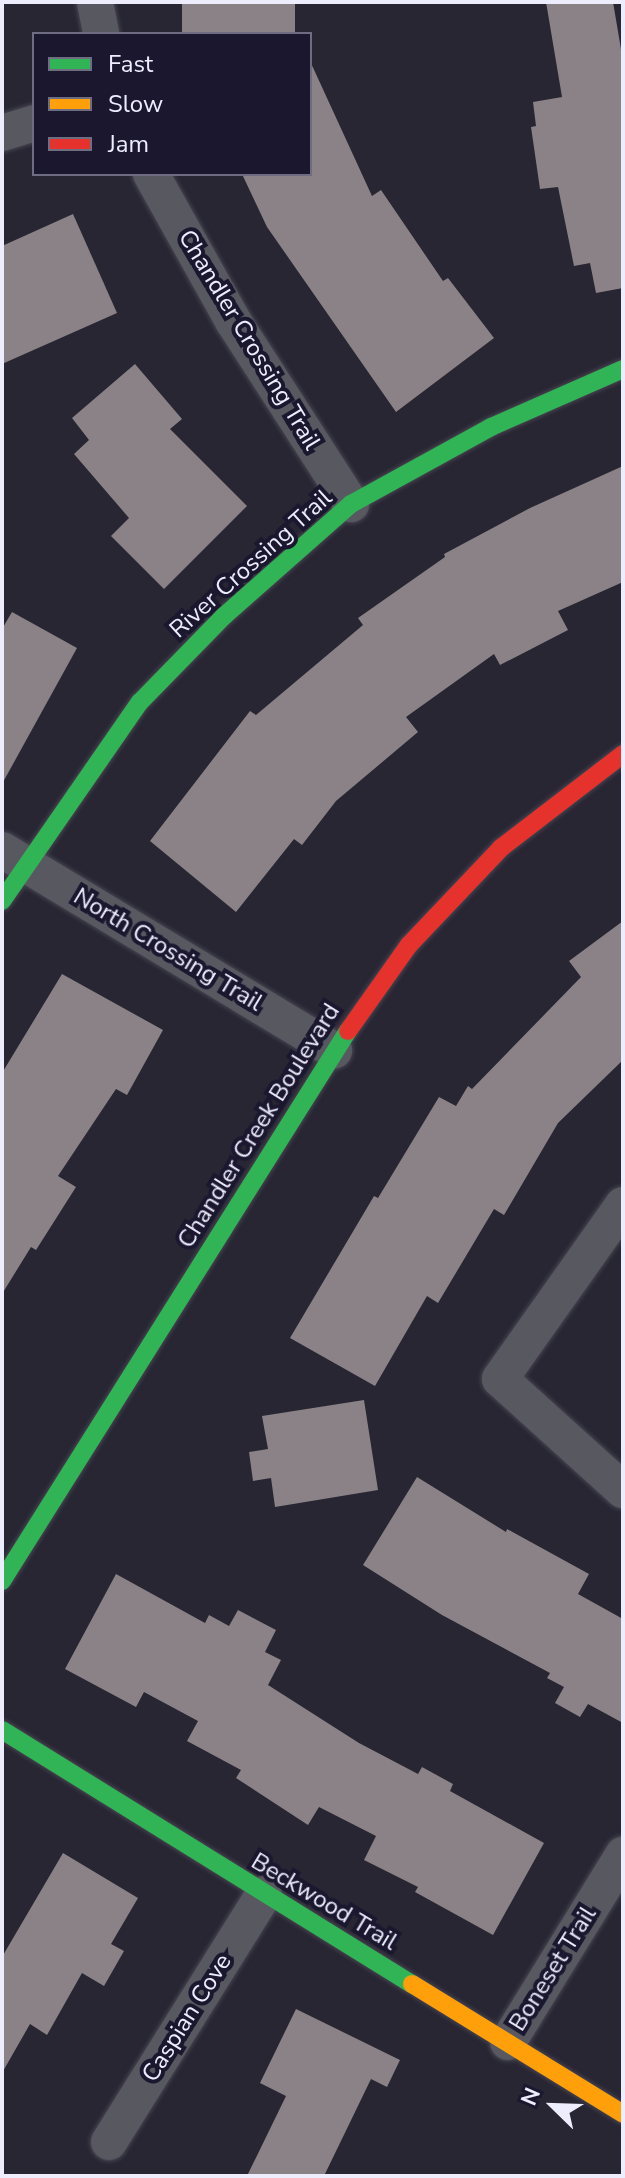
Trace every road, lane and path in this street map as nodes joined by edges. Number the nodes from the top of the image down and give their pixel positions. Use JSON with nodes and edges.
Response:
{"nodes":[{"id":1,"x":95,"y":2,"type":"edge"},
{"id":2,"x":101,"y":32,"type":"edge"},
{"id":3,"x":32,"y":124,"type":"edge"},
{"id":4,"x":2,"y":133,"type":"edge"},
{"id":5,"x":152,"y":176,"type":"edge"},
{"id":6,"x":623,"y":369,"type":"edge"},
{"id":7,"x":351,"y":504,"type":"junction"},
{"id":8,"x":623,"y":754,"type":"edge"},
{"id":9,"x":14,"y":857,"type":"edge"},
{"id":10,"x":2,"y":901,"type":"edge"},
{"id":11,"x":334,"y":1050,"type":"junction"},
{"id":12,"x":623,"y":1205,"type":"edge"},
{"id":13,"x":623,"y":1490,"type":"edge"},
{"id":14,"x":2,"y":1581,"type":"edge"},
{"id":15,"x":2,"y":1730,"type":"edge"},
{"id":16,"x":623,"y":1855,"type":"edge"},
{"id":17,"x":264,"y":1894,"type":"junction"},
{"id":18,"x":508,"y":2042,"type":"junction"},
{"id":19,"x":623,"y":2114,"type":"edge"},
{"id":20,"x":109,"y":2142,"type":"dead end"}],
"edges":[{"from":1,"to":2,"type":"street"},
{"from":3,"to":4,"type":"street"},
{"from":5,"to":7,"type":"street","name":"Chandler Crossing Trail"},
{"from":6,"to":7,"type":"street","name":"River Crossing Trail"},
{"from":7,"to":9,"type":"street","name":"River Crossing Trail"},
{"from":8,"to":11,"type":"street","name":"Chandler Creek Boulevard"},
{"from":9,"to":10,"type":"street","name":"River Crossing Trail"},
{"from":9,"to":11,"type":"street","name":"North Crossing Trail"},
{"from":11,"to":14,"type":"street","name":"Chandler Creek Boulevard"},
{"from":12,"to":13,"type":"street"},
{"from":15,"to":17,"type":"street","name":"Beckwood Trail"},
{"from":16,"to":18,"type":"street","name":"Boneset Trail"},
{"from":17,"to":18,"type":"street","name":"Beckwood Trail"},
{"from":17,"to":20,"type":"street","name":"Caspian Cove"},
{"from":18,"to":19,"type":"street","name":"Beckwood Trail"}]}
